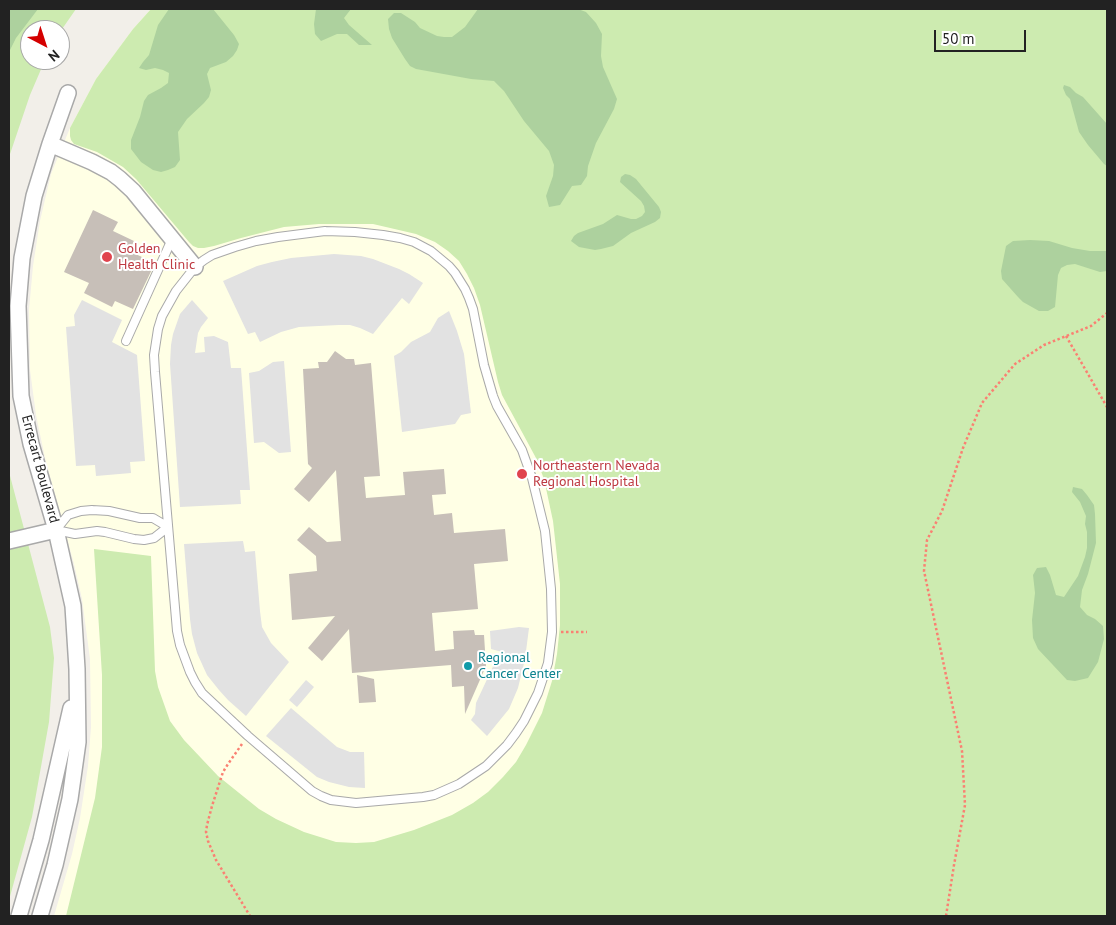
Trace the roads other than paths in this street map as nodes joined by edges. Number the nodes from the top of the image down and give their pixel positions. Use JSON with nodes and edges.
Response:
{"nodes":[{"id":1,"x":68,"y":93,"type":"dead end"},
{"id":2,"x":50,"y":144,"type":"junction"},
{"id":3,"x":172,"y":239,"type":"junction"},
{"id":4,"x":195,"y":267,"type":"junction"},
{"id":5,"x":126,"y":341,"type":"dead end"},
{"id":6,"x":168,"y":527,"type":"junction"},
{"id":7,"x":56,"y":530,"type":"junction"},
{"id":8,"x":9,"y":541,"type":"edge"},
{"id":9,"x":78,"y":669,"type":"junction"},
{"id":10,"x":19,"y":916,"type":"edge"},
{"id":11,"x":40,"y":916,"type":"edge"}],
"edges":[{"from":1,"to":2,"type":"street","name":"Errecart Boulevard"},
{"from":2,"to":3,"type":"street"},
{"from":2,"to":7,"type":"street","name":"Errecart Boulevard"},
{"from":3,"to":4,"type":"street"},
{"from":3,"to":5,"type":"lane"},
{"from":4,"to":6,"type":"lane"},
{"from":4,"to":6,"type":"lane"},
{"from":6,"to":7,"type":"lane"},
{"from":6,"to":7,"type":"lane"},
{"from":7,"to":8,"type":"street"},
{"from":7,"to":9,"type":"street","name":"Errecart Boulevard"},
{"from":9,"to":10,"type":"street","name":"Errecart Boulevard"},
{"from":9,"to":11,"type":"street","name":"Errecart Boulevard"}]}
